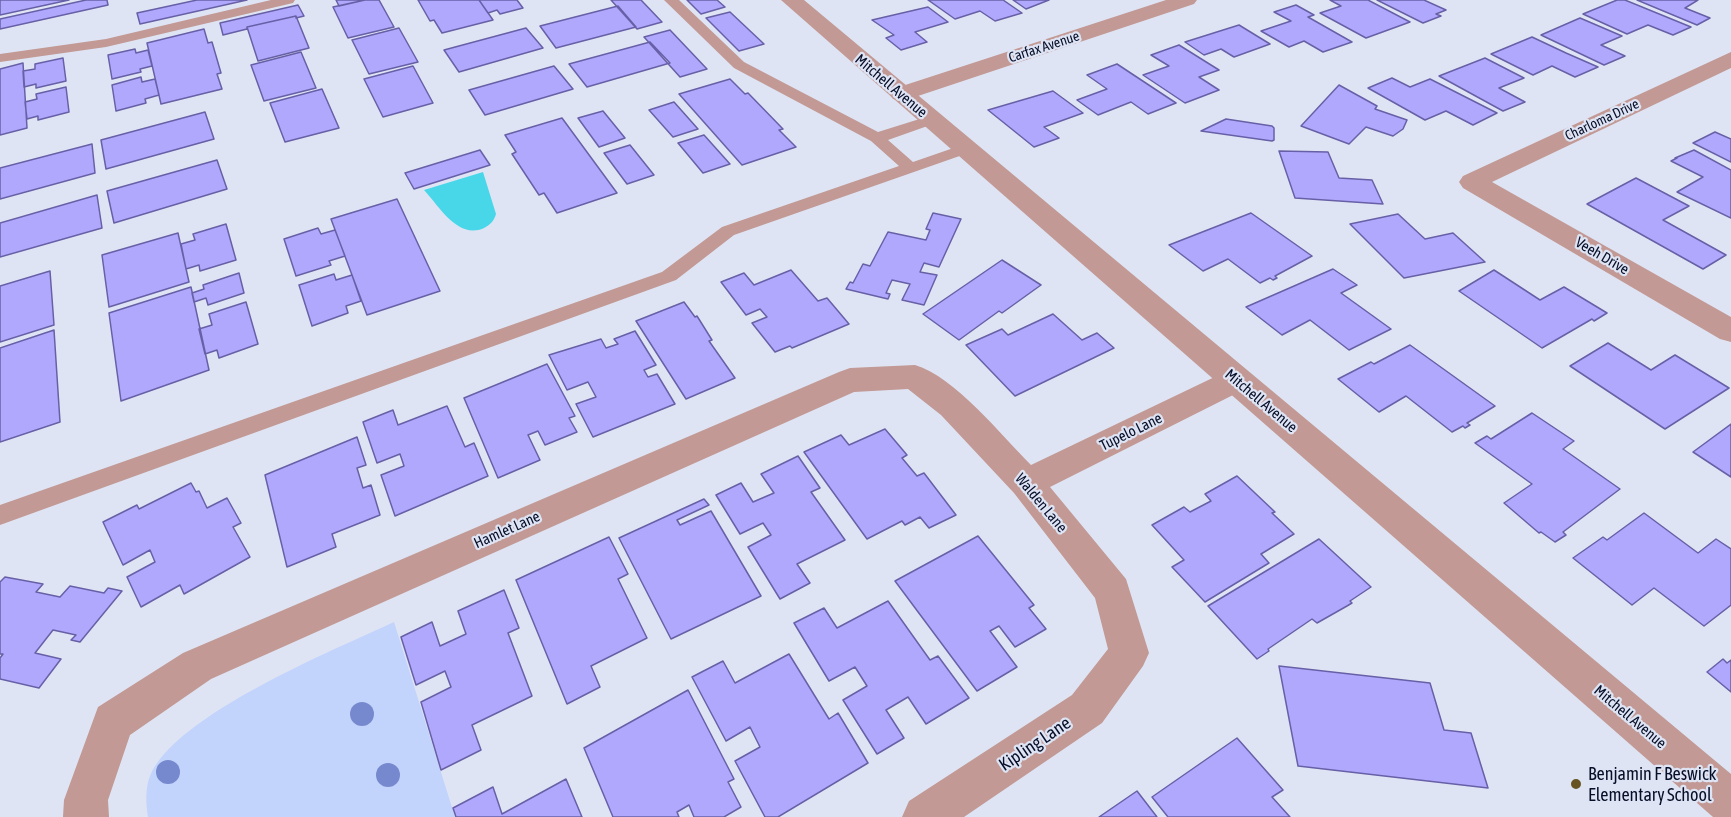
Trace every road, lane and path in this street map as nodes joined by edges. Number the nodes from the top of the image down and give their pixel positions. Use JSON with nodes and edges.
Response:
{"nodes":[{"id":1,"x":288,"y":0,"type":"edge"},
{"id":2,"x":671,"y":0,"type":"edge"},
{"id":3,"x":791,"y":0,"type":"edge"},
{"id":4,"x":1187,"y":0,"type":"edge"},
{"id":5,"x":0,"y":58,"type":"edge"},
{"id":6,"x":1731,"y":59,"type":"edge"},
{"id":7,"x":901,"y":94,"type":"junction"},
{"id":8,"x":931,"y":120,"type":"junction"},
{"id":9,"x":877,"y":138,"type":"junction"},
{"id":10,"x":965,"y":149,"type":"junction"},
{"id":11,"x":910,"y":169,"type":"junction"},
{"id":12,"x":1472,"y":182,"type":"joint"},
{"id":13,"x":1731,"y":331,"type":"edge"},
{"id":14,"x":915,"y":377,"type":"joint"},
{"id":15,"x":1236,"y":380,"type":"junction"},
{"id":16,"x":1026,"y":483,"type":"junction"},
{"id":17,"x":0,"y":514,"type":"edge"},
{"id":18,"x":1129,"y":654,"type":"joint"},
{"id":19,"x":1731,"y":803,"type":"edge"},
{"id":20,"x":86,"y":817,"type":"edge"},
{"id":21,"x":925,"y":817,"type":"edge"}],
"edges":[{"from":1,"to":5,"type":"lane"},
{"from":2,"to":9,"type":"lane"},
{"from":3,"to":7,"type":"street","name":"Mitchell Avenue"},
{"from":4,"to":7,"type":"street","name":"Carfax Avenue"},
{"from":6,"to":12,"type":"street","name":"Charloma Drive"},
{"from":7,"to":8,"type":"street","name":"Mitchell Avenue"},
{"from":8,"to":9,"type":"lane"},
{"from":8,"to":10,"type":"street","name":"Mitchell Avenue"},
{"from":9,"to":11,"type":"lane"},
{"from":10,"to":11,"type":"lane"},
{"from":10,"to":15,"type":"street","name":"Mitchell Avenue"},
{"from":11,"to":17,"type":"lane"},
{"from":12,"to":13,"type":"street","name":"Veeh Drive"},
{"from":14,"to":16,"type":"street","name":"Walden Lane"},
{"from":14,"to":20,"type":"street","name":"Hamlet Lane"},
{"from":15,"to":16,"type":"street","name":"Tupelo Lane"},
{"from":15,"to":19,"type":"street","name":"Mitchell Avenue"},
{"from":16,"to":18,"type":"street","name":"Walden Lane"},
{"from":18,"to":21,"type":"street","name":"Kipling Lane"}]}
